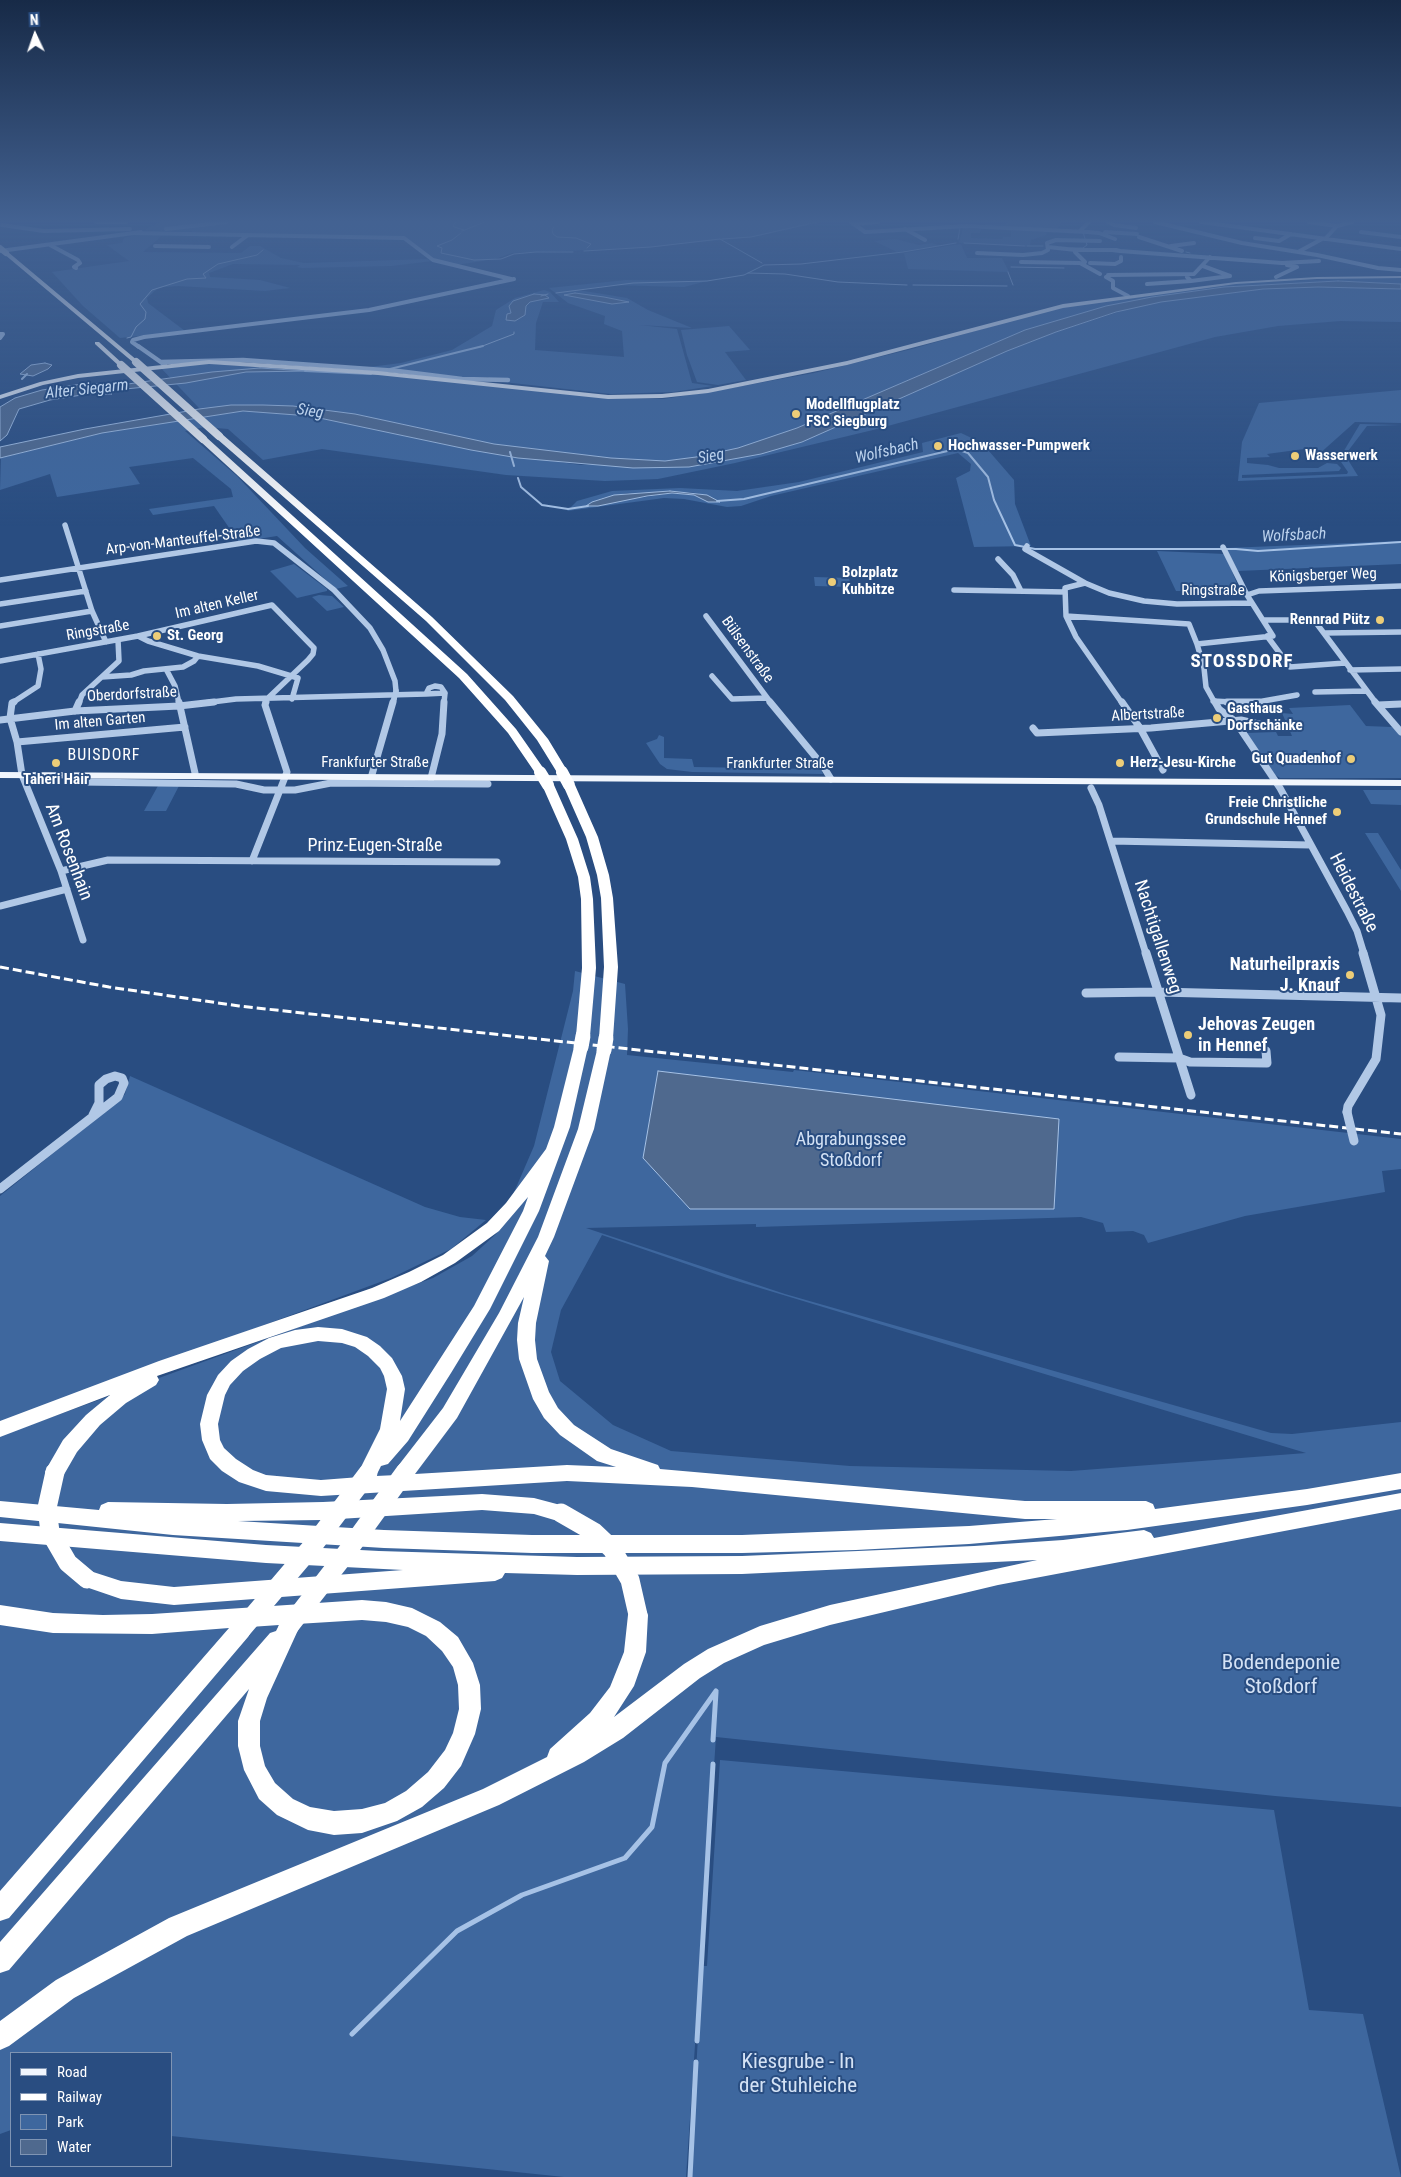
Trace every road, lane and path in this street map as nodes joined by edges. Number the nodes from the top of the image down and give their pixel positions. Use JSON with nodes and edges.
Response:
{"nodes":[{"id":1,"x":90,"y":324,"type":"edge"},
{"id":2,"x":256,"y":324,"type":"edge"},
{"id":3,"x":996,"y":324,"type":"edge"},
{"id":4,"x":0,"y":334,"type":"edge"},
{"id":5,"x":0,"y":338,"type":"edge"},
{"id":6,"x":94,"y":340,"type":"dead end"},
{"id":7,"x":163,"y":363,"type":"junction"},
{"id":8,"x":508,"y":380,"type":"dead end"},
{"id":9,"x":0,"y":397,"type":"edge"},
{"id":10,"x":65,"y":525,"type":"dead end"},
{"id":11,"x":1026,"y":548,"type":"dead end"},
{"id":12,"x":1224,"y":549,"type":"dead end"},
{"id":13,"x":998,"y":559,"type":"dead end"},
{"id":14,"x":78,"y":568,"type":"junction"},
{"id":15,"x":0,"y":580,"type":"edge"},
{"id":16,"x":1085,"y":583,"type":"junction"},
{"id":17,"x":1401,"y":586,"type":"edge"},
{"id":18,"x":954,"y":590,"type":"dead end"},
{"id":19,"x":86,"y":591,"type":"junction"},
{"id":20,"x":1021,"y":591,"type":"junction"},
{"id":21,"x":1065,"y":592,"type":"junction"},
{"id":22,"x":1247,"y":595,"type":"junction"},
{"id":23,"x":1252,"y":603,"type":"junction"},
{"id":24,"x":0,"y":604,"type":"edge"},
{"id":25,"x":272,"y":605,"type":"joint"},
{"id":26,"x":92,"y":611,"type":"junction"},
{"id":27,"x":706,"y":616,"type":"dead end"},
{"id":28,"x":1066,"y":616,"type":"junction"},
{"id":29,"x":1263,"y":620,"type":"junction"},
{"id":30,"x":0,"y":626,"type":"edge"},
{"id":31,"x":1401,"y":632,"type":"edge"},
{"id":32,"x":1324,"y":633,"type":"junction"},
{"id":33,"x":138,"y":636,"type":"junction"},
{"id":34,"x":1267,"y":636,"type":"junction"},
{"id":35,"x":118,"y":640,"type":"junction"},
{"id":36,"x":106,"y":642,"type":"junction"},
{"id":37,"x":1197,"y":644,"type":"junction"},
{"id":38,"x":38,"y":654,"type":"junction"},
{"id":39,"x":198,"y":656,"type":"junction"},
{"id":40,"x":0,"y":661,"type":"edge"},
{"id":41,"x":1345,"y":663,"type":"junction"},
{"id":42,"x":166,"y":669,"type":"junction"},
{"id":43,"x":1350,"y":670,"type":"junction"},
{"id":44,"x":1401,"y":670,"type":"edge"},
{"id":45,"x":290,"y":676,"type":"junction"},
{"id":46,"x":712,"y":676,"type":"dead end"},
{"id":47,"x":102,"y":677,"type":"junction"},
{"id":48,"x":1366,"y":690,"type":"junction"},
{"id":49,"x":1315,"y":692,"type":"dead end"},
{"id":50,"x":1297,"y":695,"type":"dead end"},
{"id":51,"x":767,"y":698,"type":"junction"},
{"id":52,"x":292,"y":699,"type":"junction"},
{"id":53,"x":266,"y":700,"type":"junction"},
{"id":54,"x":1213,"y":701,"type":"junction"},
{"id":55,"x":1401,"y":704,"type":"edge"},
{"id":56,"x":1378,"y":705,"type":"junction"},
{"id":57,"x":179,"y":706,"type":"junction"},
{"id":58,"x":75,"y":711,"type":"junction"},
{"id":59,"x":10,"y":718,"type":"junction"},
{"id":60,"x":0,"y":720,"type":"edge"},
{"id":61,"x":1235,"y":721,"type":"junction"},
{"id":62,"x":1267,"y":726,"type":"dead end"},
{"id":63,"x":185,"y":727,"type":"junction"},
{"id":64,"x":1033,"y":728,"type":"dead end"},
{"id":65,"x":1140,"y":728,"type":"junction"},
{"id":66,"x":1401,"y":732,"type":"edge"},
{"id":67,"x":17,"y":742,"type":"junction"},
{"id":68,"x":1163,"y":770,"type":"dead end"},
{"id":69,"x":195,"y":773,"type":"dead end"},
{"id":70,"x":0,"y":775,"type":"edge"},
{"id":71,"x":22,"y":775,"type":"junction"},
{"id":72,"x":286,"y":778,"type":"junction"},
{"id":73,"x":371,"y":778,"type":"junction"},
{"id":74,"x":430,"y":778,"type":"junction"},
{"id":75,"x":831,"y":779,"type":"junction"},
{"id":76,"x":79,"y":782,"type":"dead end"},
{"id":77,"x":1275,"y":782,"type":"junction"},
{"id":78,"x":1401,"y":783,"type":"edge"},
{"id":79,"x":488,"y":784,"type":"dead end"},
{"id":80,"x":1091,"y":788,"type":"dead end"},
{"id":81,"x":280,"y":790,"type":"junction"},
{"id":82,"x":1111,"y":841,"type":"junction"},
{"id":83,"x":1310,"y":845,"type":"junction"},
{"id":84,"x":252,"y":861,"type":"junction"},
{"id":85,"x":497,"y":862,"type":"dead end"},
{"id":86,"x":62,"y":871,"type":"junction"},
{"id":87,"x":67,"y":889,"type":"junction"},
{"id":88,"x":0,"y":906,"type":"edge"},
{"id":89,"x":83,"y":940,"type":"dead end"},
{"id":90,"x":1159,"y":992,"type":"junction"},
{"id":91,"x":1086,"y":993,"type":"dead end"},
{"id":92,"x":1376,"y":998,"type":"junction"},
{"id":93,"x":1401,"y":998,"type":"edge"},
{"id":94,"x":1266,"y":1051,"type":"dead end"},
{"id":95,"x":1119,"y":1057,"type":"dead end"},
{"id":96,"x":1179,"y":1058,"type":"junction"},
{"id":97,"x":1191,"y":1095,"type":"dead end"},
{"id":98,"x":93,"y":1116,"type":"dead end"},
{"id":99,"x":1354,"y":1141,"type":"dead end"},
{"id":100,"x":553,"y":1151,"type":"junction"},
{"id":101,"x":0,"y":1190,"type":"edge"},
{"id":102,"x":546,"y":1237,"type":"junction"},
{"id":103,"x":200,"y":1354,"type":"junction"},
{"id":104,"x":0,"y":1430,"type":"edge"},
{"id":105,"x":368,"y":1473,"type":"junction"},
{"id":106,"x":692,"y":1479,"type":"junction"},
{"id":107,"x":1401,"y":1481,"type":"edge"},
{"id":108,"x":1401,"y":1502,"type":"edge"},
{"id":109,"x":4,"y":1510,"type":"edge"},
{"id":110,"x":1218,"y":1510,"type":"junction"},
{"id":111,"x":1277,"y":1524,"type":"junction"},
{"id":112,"x":0,"y":1532,"type":"edge"},
{"id":113,"x":577,"y":1566,"type":"junction"},
{"id":114,"x":0,"y":1615,"type":"edge"},
{"id":115,"x":288,"y":1628,"type":"junction"},
{"id":116,"x":526,"y":1779,"type":"junction"},
{"id":117,"x":0,"y":1909,"type":"edge"},
{"id":118,"x":0,"y":1961,"type":"edge"},
{"id":119,"x":0,"y":2037,"type":"edge"}],
"edges":[{"from":1,"to":102,"type":"highway","bridge":true},
{"from":2,"to":7,"type":"street"},
{"from":3,"to":7,"type":"main road"},
{"from":4,"to":5,"type":"street"},
{"from":6,"to":100,"type":"highway","bridge":true},
{"from":7,"to":8,"type":"street"},
{"from":7,"to":9,"type":"main road"},
{"from":10,"to":14,"type":"street"},
{"from":11,"to":16,"type":"street","name":"Ringstraße"},
{"from":12,"to":22,"type":"street","name":"Königsberger Weg"},
{"from":13,"to":20,"type":"street"},
{"from":14,"to":15,"type":"street","name":"Arp-von-Manteuffel-Straße"},
{"from":14,"to":19,"type":"street"},
{"from":14,"to":73,"type":"street","name":"Arp-von-Manteuffel-Straße"},
{"from":16,"to":21,"type":"street"},
{"from":16,"to":23,"type":"street","name":"Ringstraße"},
{"from":17,"to":22,"type":"street","name":"Königsberger Weg"},
{"from":18,"to":20,"type":"street"},
{"from":19,"to":24,"type":"street"},
{"from":19,"to":26,"type":"street"},
{"from":20,"to":21,"type":"street"},
{"from":21,"to":28,"type":"street"},
{"from":22,"to":23,"type":"street","name":"Königsberger Weg"},
{"from":23,"to":29,"type":"street","name":"Ringstraße"},
{"from":25,"to":33,"type":"street","name":"Im alten Keller"},
{"from":25,"to":45,"type":"street"},
{"from":26,"to":30,"type":"street"},
{"from":26,"to":36,"type":"street"},
{"from":27,"to":51,"type":"street","name":"Bülsenstraße"},
{"from":28,"to":37,"type":"street"},
{"from":28,"to":65,"type":"street"},
{"from":29,"to":32,"type":"street"},
{"from":29,"to":34,"type":"street"},
{"from":31,"to":32,"type":"street"},
{"from":32,"to":41,"type":"street"},
{"from":33,"to":35,"type":"street","name":"Ringstraße"},
{"from":33,"to":39,"type":"street","name":"Ringstraße"},
{"from":34,"to":37,"type":"street"},
{"from":34,"to":41,"type":"street"},
{"from":35,"to":36,"type":"street","name":"Ringstraße"},
{"from":35,"to":47,"type":"street"},
{"from":36,"to":38,"type":"street","name":"Ringstraße"},
{"from":37,"to":54,"type":"street"},
{"from":38,"to":40,"type":"street","name":"Ringstraße"},
{"from":38,"to":59,"type":"street"},
{"from":39,"to":42,"type":"street"},
{"from":39,"to":45,"type":"street","name":"Ringstraße"},
{"from":41,"to":43,"type":"street"},
{"from":42,"to":47,"type":"street"},
{"from":42,"to":57,"type":"street"},
{"from":43,"to":44,"type":"street"},
{"from":43,"to":48,"type":"street"},
{"from":45,"to":52,"type":"street"},
{"from":45,"to":53,"type":"street"},
{"from":46,"to":51,"type":"street","name":"Bülsenstraße"},
{"from":47,"to":58,"type":"street"},
{"from":48,"to":49,"type":"street"},
{"from":48,"to":56,"type":"street"},
{"from":50,"to":54,"type":"street"},
{"from":51,"to":75,"type":"street","name":"Bülsenstraße"},
{"from":52,"to":53,"type":"street","name":"Oberdorfstraße"},
{"from":52,"to":74,"type":"street","name":"Oberdorfstraße"},
{"from":53,"to":57,"type":"street","name":"Oberdorfstraße"},
{"from":53,"to":72,"type":"street"},
{"from":54,"to":61,"type":"street"},
{"from":55,"to":56,"type":"street"},
{"from":56,"to":66,"type":"street"},
{"from":57,"to":58,"type":"street","name":"Oberdorfstraße"},
{"from":57,"to":63,"type":"street"},
{"from":58,"to":59,"type":"street","name":"Oberdorfstraße"},
{"from":59,"to":60,"type":"street","name":"Oberdorfstraße"},
{"from":59,"to":67,"type":"street","name":"Am Rosenhain"},
{"from":61,"to":62,"type":"street","name":"Albertstraße"},
{"from":61,"to":65,"type":"street","name":"Albertstraße"},
{"from":61,"to":77,"type":"street","name":"Heidestraße"},
{"from":63,"to":67,"type":"street","name":"Im alten Garten"},
{"from":63,"to":69,"type":"street"},
{"from":64,"to":65,"type":"street","name":"Albertstraße"},
{"from":65,"to":68,"type":"street"},
{"from":67,"to":71,"type":"street","name":"Am Rosenhain"},
{"from":70,"to":71,"type":"main road","name":"Frankfurter Straße"},
{"from":71,"to":72,"type":"main road","name":"Frankfurter Straße"},
{"from":71,"to":86,"type":"street","name":"Am Rosenhain"},
{"from":72,"to":73,"type":"main road","name":"Frankfurter Straße"},
{"from":72,"to":81,"type":"street"},
{"from":73,"to":74,"type":"main road","name":"Frankfurter Straße"},
{"from":74,"to":75,"type":"main road","name":"Frankfurter Straße"},
{"from":75,"to":77,"type":"main road","name":"Frankfurter Straße"},
{"from":76,"to":81,"type":"street","name":"Frankfurter Straße"},
{"from":77,"to":78,"type":"main road","name":"Frankfurter Straße"},
{"from":77,"to":83,"type":"street","name":"Heidestraße"},
{"from":79,"to":81,"type":"street","name":"Frankfurter Straße"},
{"from":80,"to":82,"type":"street","name":"Nachtigallenweg"},
{"from":81,"to":84,"type":"street"},
{"from":82,"to":83,"type":"street"},
{"from":82,"to":90,"type":"street","name":"Nachtigallenweg"},
{"from":83,"to":92,"type":"street","name":"Heidestraße"},
{"from":84,"to":85,"type":"street","name":"Prinz-Eugen-Straße"},
{"from":84,"to":86,"type":"street","name":"Prinz-Eugen-Straße"},
{"from":86,"to":87,"type":"street","name":"Am Rosenhain"},
{"from":87,"to":88,"type":"street"},
{"from":87,"to":89,"type":"street","name":"Am Rosenhain"},
{"from":90,"to":91,"type":"street"},
{"from":90,"to":92,"type":"street"},
{"from":90,"to":96,"type":"street","name":"Nachtigallenweg"},
{"from":92,"to":93,"type":"street"},
{"from":92,"to":99,"type":"street","name":"Heidestraße","bridge":true},
{"from":94,"to":96,"type":"street"},
{"from":95,"to":96,"type":"street"},
{"from":96,"to":97,"type":"street","name":"Nachtigallenweg"},
{"from":98,"to":101,"type":"street"},
{"from":100,"to":103,"type":"highway"},
{"from":100,"to":105,"type":"highway"},
{"from":102,"to":106,"type":"highway"},
{"from":102,"to":115,"type":"highway","bridge":true},
{"from":103,"to":104,"type":"highway"},
{"from":103,"to":113,"type":"highway","bridge":true},
{"from":105,"to":106,"type":"highway"},
{"from":105,"to":117,"type":"highway","bridge":true},
{"from":106,"to":110,"type":"highway"},
{"from":107,"to":110,"type":"highway"},
{"from":108,"to":111,"type":"highway"},
{"from":109,"to":110,"type":"highway"},
{"from":109,"to":116,"type":"highway","bridge":true},
{"from":111,"to":113,"type":"highway"},
{"from":111,"to":116,"type":"highway"},
{"from":112,"to":113,"type":"highway"},
{"from":114,"to":115,"type":"highway"},
{"from":115,"to":118,"type":"highway"},
{"from":116,"to":119,"type":"highway"}]}
